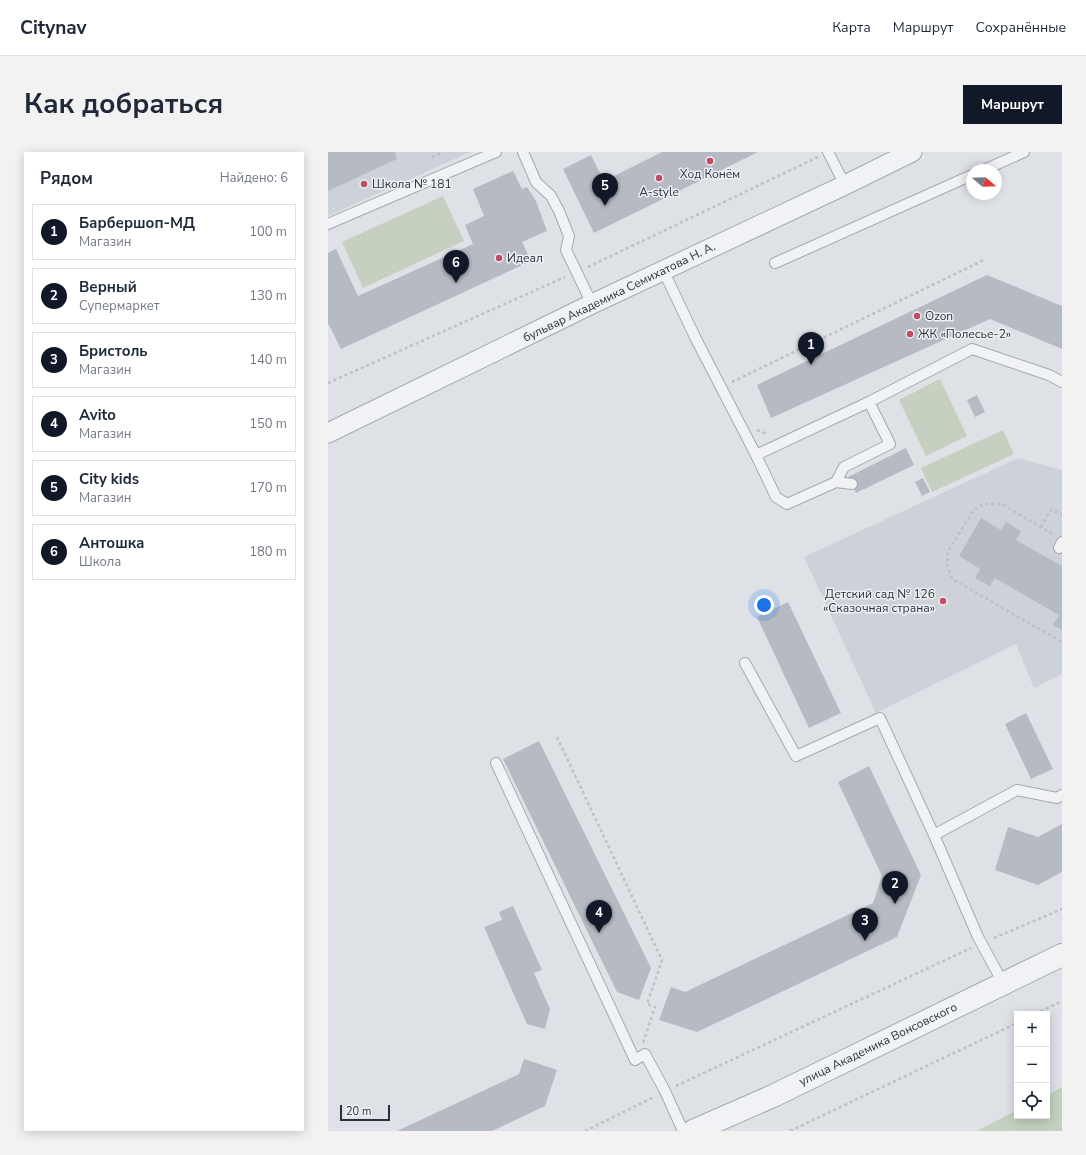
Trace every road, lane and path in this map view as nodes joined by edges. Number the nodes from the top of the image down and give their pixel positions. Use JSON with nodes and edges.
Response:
{"nodes":[{"id":1,"x":443,"y":152,"type":"edge"},
{"id":2,"x":496,"y":152,"type":"edge"},
{"id":3,"x":523,"y":152,"type":"edge"},
{"id":4,"x":828,"y":152,"type":"edge"},
{"id":5,"x":912,"y":152,"type":"edge"},
{"id":6,"x":1024,"y":152,"type":"edge"},
{"id":7,"x":432,"y":157,"type":"dead end"},
{"id":8,"x":997,"y":164,"type":"edge"},
{"id":9,"x":966,"y":178,"type":"edge"},
{"id":10,"x":845,"y":185,"type":"junction"},
{"id":11,"x":328,"y":224,"type":"edge"},
{"id":12,"x":984,"y":260,"type":"dead end"},
{"id":13,"x":775,"y":263,"type":"dead end"},
{"id":14,"x":663,"y":270,"type":"junction"},
{"id":15,"x":592,"y":304,"type":"junction"},
{"id":16,"x":728,"y":376,"type":"dead end"},
{"id":17,"x":1062,"y":382,"type":"edge"},
{"id":18,"x":732,"y":383,"type":"junction"},
{"id":19,"x":721,"y":388,"type":"junction"},
{"id":20,"x":869,"y":402,"type":"junction"},
{"id":21,"x":752,"y":427,"type":"dead end"},
{"id":22,"x":328,"y":433,"type":"edge"},
{"id":23,"x":773,"y":437,"type":"dead end"},
{"id":24,"x":756,"y":455,"type":"junction"},
{"id":25,"x":836,"y":482,"type":"junction"},
{"id":26,"x":852,"y":484,"type":"dead end"},
{"id":27,"x":1062,"y":514,"type":"edge"},
{"id":28,"x":1041,"y":527,"type":"junction"},
{"id":29,"x":1059,"y":542,"type":"edge"},
{"id":30,"x":1062,"y":642,"type":"edge"},
{"id":31,"x":746,"y":663,"type":"dead end"},
{"id":32,"x":557,"y":737,"type":"dead end"},
{"id":33,"x":496,"y":764,"type":"dead end"},
{"id":34,"x":1062,"y":795,"type":"edge"},
{"id":35,"x":934,"y":835,"type":"junction"},
{"id":36,"x":1062,"y":909,"type":"edge"},
{"id":37,"x":982,"y":943,"type":"junction"},
{"id":38,"x":1062,"y":955,"type":"edge"},
{"id":39,"x":1003,"y":983,"type":"junction"},
{"id":40,"x":1062,"y":1001,"type":"edge"},
{"id":41,"x":1041,"y":1011,"type":"edge"},
{"id":42,"x":1014,"y":1023,"type":"edge"},
{"id":43,"x":646,"y":1054,"type":"junction"},
{"id":44,"x":666,"y":1091,"type":"junction"},
{"id":45,"x":584,"y":1131,"type":"edge"},
{"id":46,"x":683,"y":1131,"type":"edge"},
{"id":47,"x":693,"y":1131,"type":"edge"},
{"id":48,"x":790,"y":1131,"type":"edge"}],
"edges":[{"from":1,"to":7,"type":"path"},
{"from":2,"to":11,"type":"lane"},
{"from":3,"to":15,"type":"lane"},
{"from":4,"to":10,"type":"lane"},
{"from":5,"to":10,"type":"street","name":"бульвар Академика Семихатова Н. А."},
{"from":6,"to":8,"type":"lane"},
{"from":9,"to":13,"type":"lane"},
{"from":10,"to":14,"type":"street","name":"бульвар Академика Семихатова Н. А."},
{"from":12,"to":18,"type":"path"},
{"from":14,"to":15,"type":"street","name":"бульвар Академика Семихатова Н. А."},
{"from":14,"to":19,"type":"lane"},
{"from":15,"to":22,"type":"street","name":"бульвар Академика Семихатова Н. А."},
{"from":16,"to":18,"type":"path"},
{"from":17,"to":20,"type":"lane"},
{"from":18,"to":19,"type":"path"},
{"from":19,"to":24,"type":"lane"},
{"from":20,"to":24,"type":"lane"},
{"from":20,"to":25,"type":"lane"},
{"from":21,"to":23,"type":"path"},
{"from":24,"to":25,"type":"lane"},
{"from":25,"to":26,"type":"lane"},
{"from":27,"to":28,"type":"path"},
{"from":28,"to":29,"type":"path"},
{"from":28,"to":30,"type":"path"},
{"from":31,"to":35,"type":"lane"},
{"from":32,"to":43,"type":"path"},
{"from":33,"to":43,"type":"lane"},
{"from":34,"to":35,"type":"lane"},
{"from":35,"to":37,"type":"lane"},
{"from":36,"to":37,"type":"path"},
{"from":37,"to":39,"type":"lane"},
{"from":37,"to":44,"type":"path"},
{"from":38,"to":39,"type":"street","name":"улица Академика Вонсовского"},
{"from":39,"to":47,"type":"street","name":"улица Академика Вонсовского"},
{"from":40,"to":41,"type":"path"},
{"from":42,"to":48,"type":"path"},
{"from":43,"to":44,"type":"lane"},
{"from":44,"to":45,"type":"path"},
{"from":44,"to":46,"type":"lane"}]}
